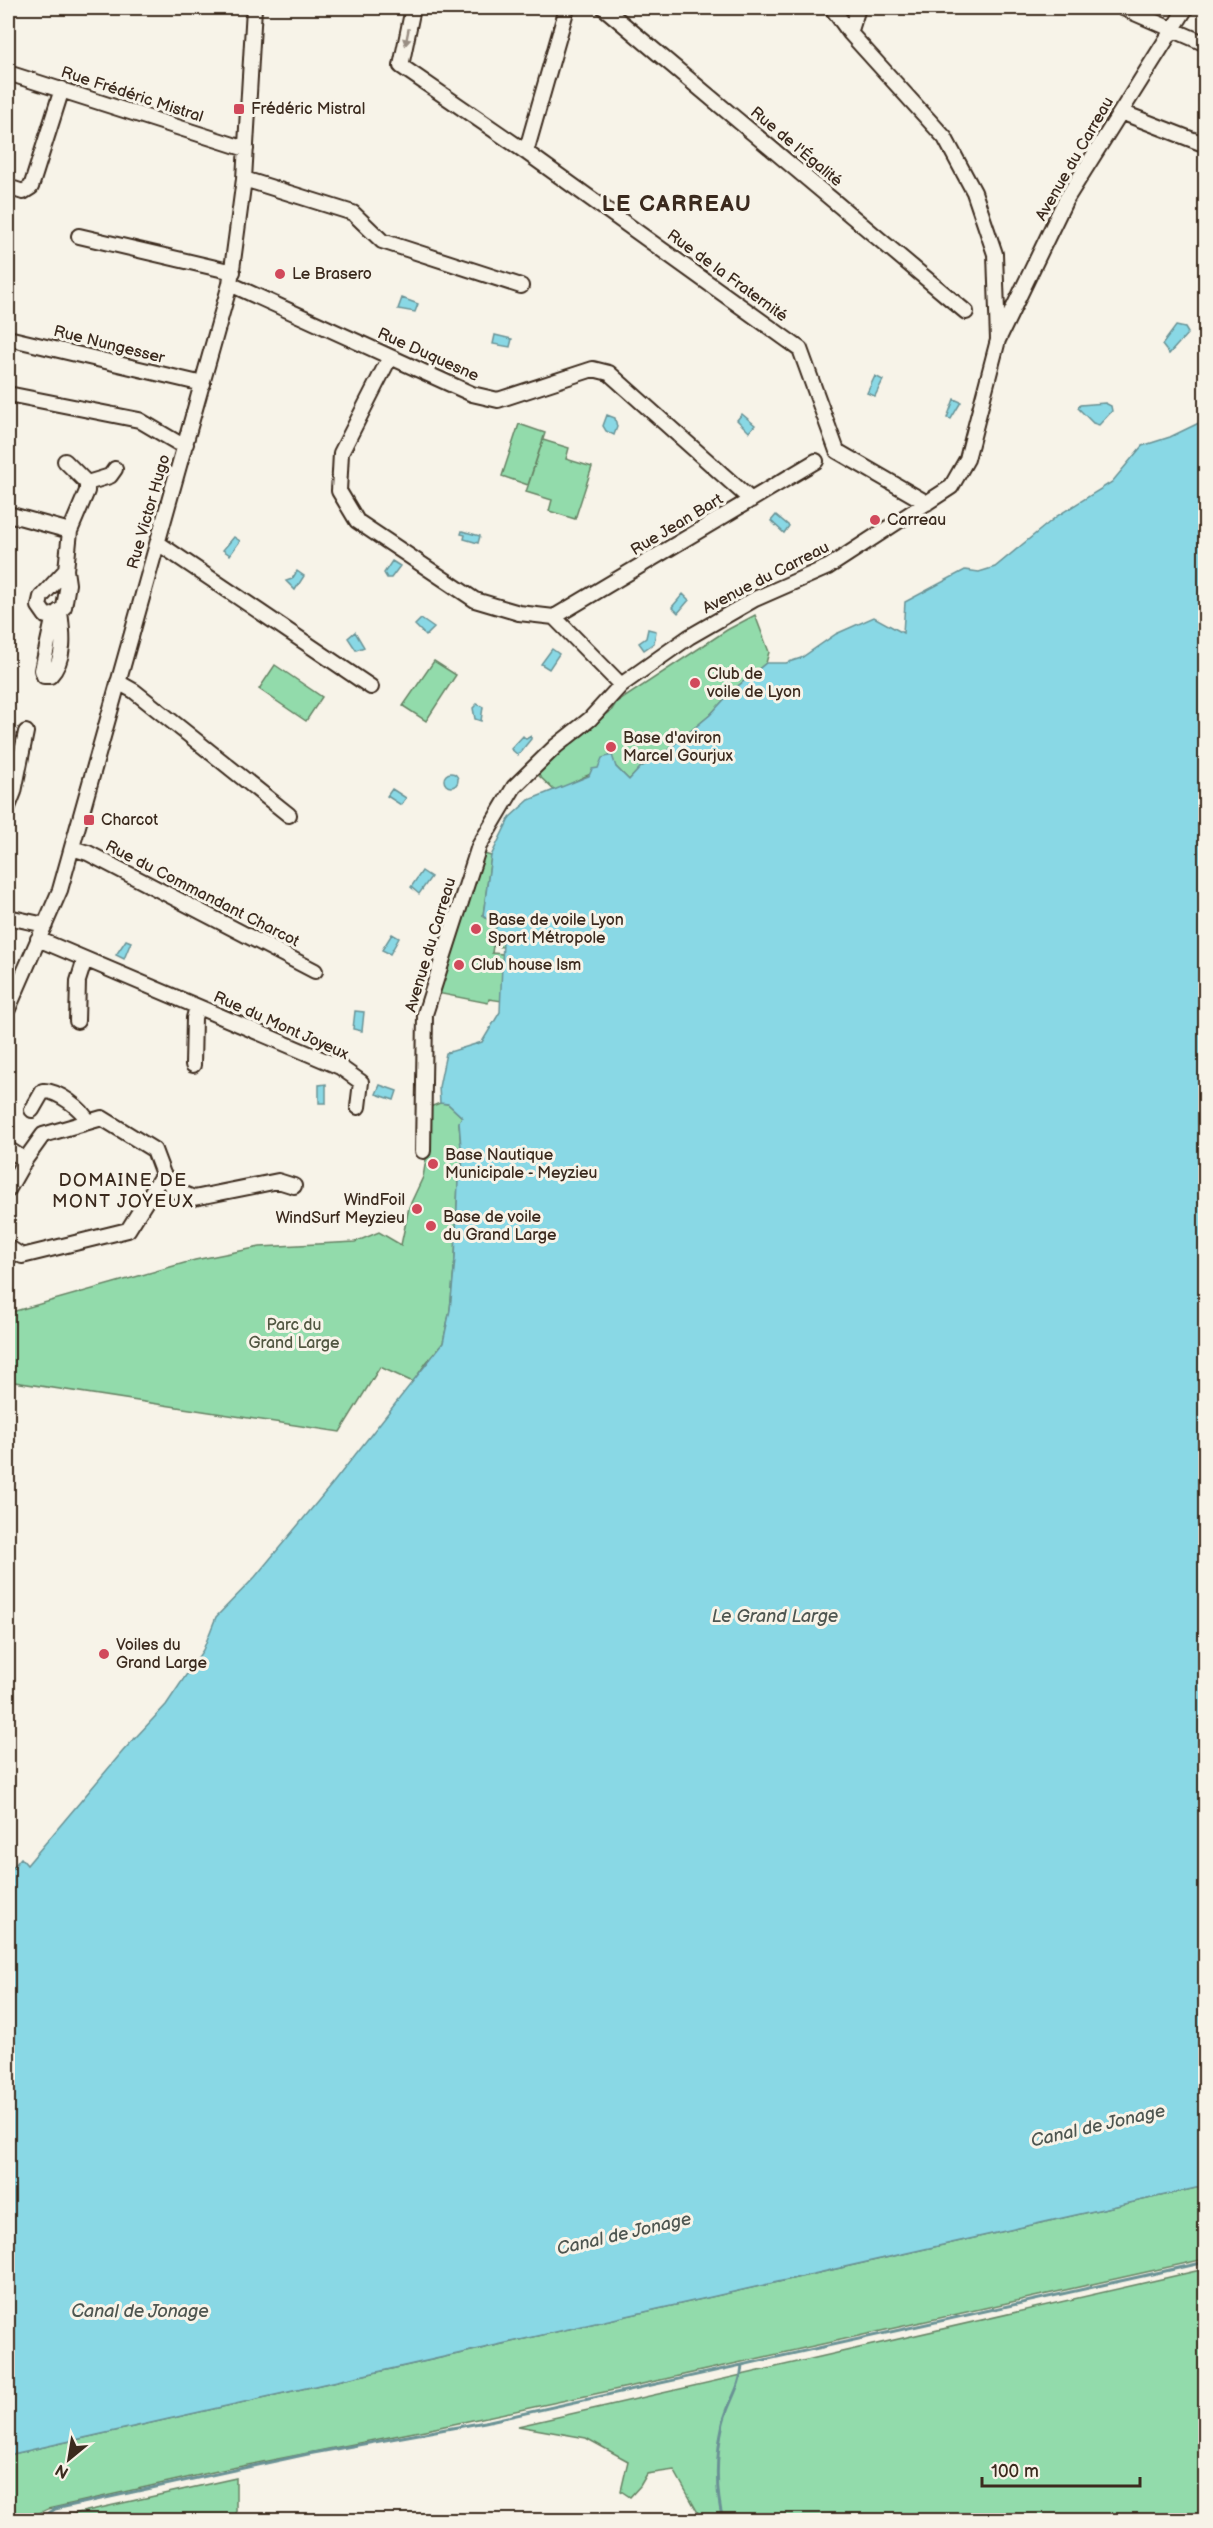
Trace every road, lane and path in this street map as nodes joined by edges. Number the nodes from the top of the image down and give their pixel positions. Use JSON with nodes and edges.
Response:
{"nodes":[{"id":1,"x":254,"y":8,"type":"edge"},
{"id":2,"x":413,"y":8,"type":"edge"},
{"id":3,"x":567,"y":8,"type":"edge"},
{"id":4,"x":604,"y":8,"type":"edge"},
{"id":5,"x":832,"y":8,"type":"edge"},
{"id":6,"x":858,"y":8,"type":"edge"},
{"id":7,"x":1124,"y":8,"type":"edge"},
{"id":8,"x":1186,"y":8,"type":"edge"},
{"id":9,"x":1172,"y":30,"type":"junction"},
{"id":10,"x":850,"y":33,"type":"junction"},
{"id":11,"x":1206,"y":44,"type":"edge"},
{"id":12,"x":8,"y":72,"type":"edge"},
{"id":13,"x":62,"y":89,"type":"junction"},
{"id":14,"x":1121,"y":112,"type":"junction"},
{"id":15,"x":1206,"y":145,"type":"edge"},
{"id":16,"x":246,"y":149,"type":"junction"},
{"id":17,"x":526,"y":152,"type":"junction"},
{"id":18,"x":244,"y":178,"type":"junction"},
{"id":19,"x":8,"y":187,"type":"edge"},
{"id":20,"x":79,"y":236,"type":"dead end"},
{"id":21,"x":231,"y":278,"type":"junction"},
{"id":22,"x":521,"y":286,"type":"dead end"},
{"id":23,"x":966,"y":312,"type":"dead end"},
{"id":24,"x":8,"y":338,"type":"edge"},
{"id":25,"x":998,"y":340,"type":"junction"},
{"id":26,"x":390,"y":357,"type":"junction"},
{"id":27,"x":203,"y":384,"type":"junction"},
{"id":28,"x":8,"y":394,"type":"edge"},
{"id":29,"x":186,"y":444,"type":"junction"},
{"id":30,"x":65,"y":461,"type":"dead end"},
{"id":31,"x":816,"y":461,"type":"dead end"},
{"id":32,"x":115,"y":469,"type":"dead end"},
{"id":33,"x":87,"y":483,"type":"junction"},
{"id":34,"x":751,"y":500,"type":"junction"},
{"id":35,"x":927,"y":503,"type":"junction"},
{"id":36,"x":8,"y":514,"type":"edge"},
{"id":37,"x":70,"y":531,"type":"junction"},
{"id":38,"x":158,"y":543,"type":"junction"},
{"id":39,"x":66,"y":570,"type":"junction"},
{"id":40,"x":554,"y":617,"type":"junction"},
{"id":41,"x":118,"y":682,"type":"junction"},
{"id":42,"x":621,"y":685,"type":"junction"},
{"id":43,"x":371,"y":687,"type":"dead end"},
{"id":44,"x":26,"y":732,"type":"dead end"},
{"id":45,"x":8,"y":807,"type":"edge"},
{"id":46,"x":289,"y":815,"type":"dead end"},
{"id":47,"x":72,"y":848,"type":"junction"},
{"id":48,"x":8,"y":917,"type":"edge"},
{"id":49,"x":45,"y":925,"type":"junction"},
{"id":50,"x":38,"y":939,"type":"junction"},
{"id":51,"x":85,"y":959,"type":"junction"},
{"id":52,"x":315,"y":972,"type":"dead end"},
{"id":53,"x":197,"y":1007,"type":"junction"},
{"id":54,"x":8,"y":1009,"type":"edge"},
{"id":55,"x":77,"y":1021,"type":"dead end"},
{"id":56,"x":193,"y":1065,"type":"dead end"},
{"id":57,"x":358,"y":1107,"type":"dead end"},
{"id":58,"x":32,"y":1110,"type":"dead end"},
{"id":59,"x":88,"y":1122,"type":"junction"},
{"id":60,"x":8,"y":1149,"type":"edge"},
{"id":61,"x":423,"y":1151,"type":"dead end"},
{"id":62,"x":25,"y":1160,"type":"junction"},
{"id":63,"x":163,"y":1174,"type":"junction"},
{"id":64,"x":294,"y":1186,"type":"dead end"},
{"id":65,"x":8,"y":1190,"type":"edge"},
{"id":66,"x":8,"y":1247,"type":"edge"}],
"edges":[{"from":1,"to":16,"type":"street","name":"Rue Victor Hugo"},
{"from":2,"to":17,"type":"street","name":"Rue de la Fraternité","one_way":true},
{"from":3,"to":17,"type":"street"},
{"from":4,"to":23,"type":"street","name":"Rue de l'Égalité"},
{"from":5,"to":10,"type":"street"},
{"from":6,"to":10,"type":"street"},
{"from":7,"to":9,"type":"street"},
{"from":8,"to":9,"type":"street","name":"Avenue du Carreau"},
{"from":9,"to":11,"type":"street"},
{"from":9,"to":14,"type":"street","name":"Avenue du Carreau"},
{"from":10,"to":25,"type":"street"},
{"from":12,"to":13,"type":"street","name":"Rue Frédéric Mistral"},
{"from":13,"to":16,"type":"street","name":"Rue Frédéric Mistral"},
{"from":13,"to":19,"type":"street"},
{"from":14,"to":15,"type":"street"},
{"from":14,"to":25,"type":"street","name":"Avenue du Carreau"},
{"from":16,"to":18,"type":"street","name":"Rue Victor Hugo"},
{"from":17,"to":35,"type":"street","name":"Rue de la Fraternité"},
{"from":18,"to":21,"type":"street","name":"Rue Victor Hugo"},
{"from":18,"to":22,"type":"street"},
{"from":20,"to":21,"type":"street","name":"Rue Duquesne"},
{"from":21,"to":26,"type":"street","name":"Rue Duquesne"},
{"from":21,"to":27,"type":"street","name":"Rue Victor Hugo"},
{"from":24,"to":27,"type":"street","name":"Rue Nungesser"},
{"from":25,"to":35,"type":"street","name":"Avenue du Carreau"},
{"from":26,"to":34,"type":"street","name":"Rue Duquesne"},
{"from":26,"to":40,"type":"street"},
{"from":27,"to":29,"type":"street","name":"Rue Victor Hugo"},
{"from":28,"to":29,"type":"street"},
{"from":29,"to":38,"type":"street","name":"Rue Victor Hugo"},
{"from":30,"to":33,"type":"street"},
{"from":31,"to":34,"type":"street","name":"Rue Jean Bart"},
{"from":32,"to":33,"type":"street"},
{"from":33,"to":37,"type":"street"},
{"from":34,"to":40,"type":"street","name":"Rue Jean Bart"},
{"from":35,"to":42,"type":"street","name":"Avenue du Carreau"},
{"from":36,"to":37,"type":"street"},
{"from":37,"to":39,"type":"street"},
{"from":38,"to":41,"type":"street","name":"Rue Victor Hugo"},
{"from":38,"to":43,"type":"street"},
{"from":39,"to":39,"type":"street"},
{"from":40,"to":42,"type":"street"},
{"from":41,"to":46,"type":"street"},
{"from":41,"to":47,"type":"street","name":"Rue Victor Hugo"},
{"from":42,"to":61,"type":"street","name":"Avenue du Carreau"},
{"from":44,"to":45,"type":"street"},
{"from":47,"to":49,"type":"street","name":"Rue Victor Hugo"},
{"from":47,"to":52,"type":"street","name":"Rue du Commandant Charcot"},
{"from":48,"to":49,"type":"street"},
{"from":49,"to":50,"type":"street","name":"Rue Victor Hugo"},
{"from":50,"to":51,"type":"street","name":"Rue du Mont Joyeux"},
{"from":50,"to":54,"type":"street","name":"Rue Victor Hugo"},
{"from":51,"to":53,"type":"street","name":"Rue du Mont Joyeux"},
{"from":51,"to":55,"type":"street"},
{"from":53,"to":56,"type":"street","name":"Rue du Mont Joyeux"},
{"from":53,"to":57,"type":"street","name":"Rue du Mont Joyeux"},
{"from":58,"to":59,"type":"street"},
{"from":59,"to":62,"type":"street"},
{"from":59,"to":63,"type":"street"},
{"from":60,"to":62,"type":"street"},
{"from":62,"to":65,"type":"street"},
{"from":63,"to":64,"type":"street"},
{"from":63,"to":66,"type":"street"}]}
